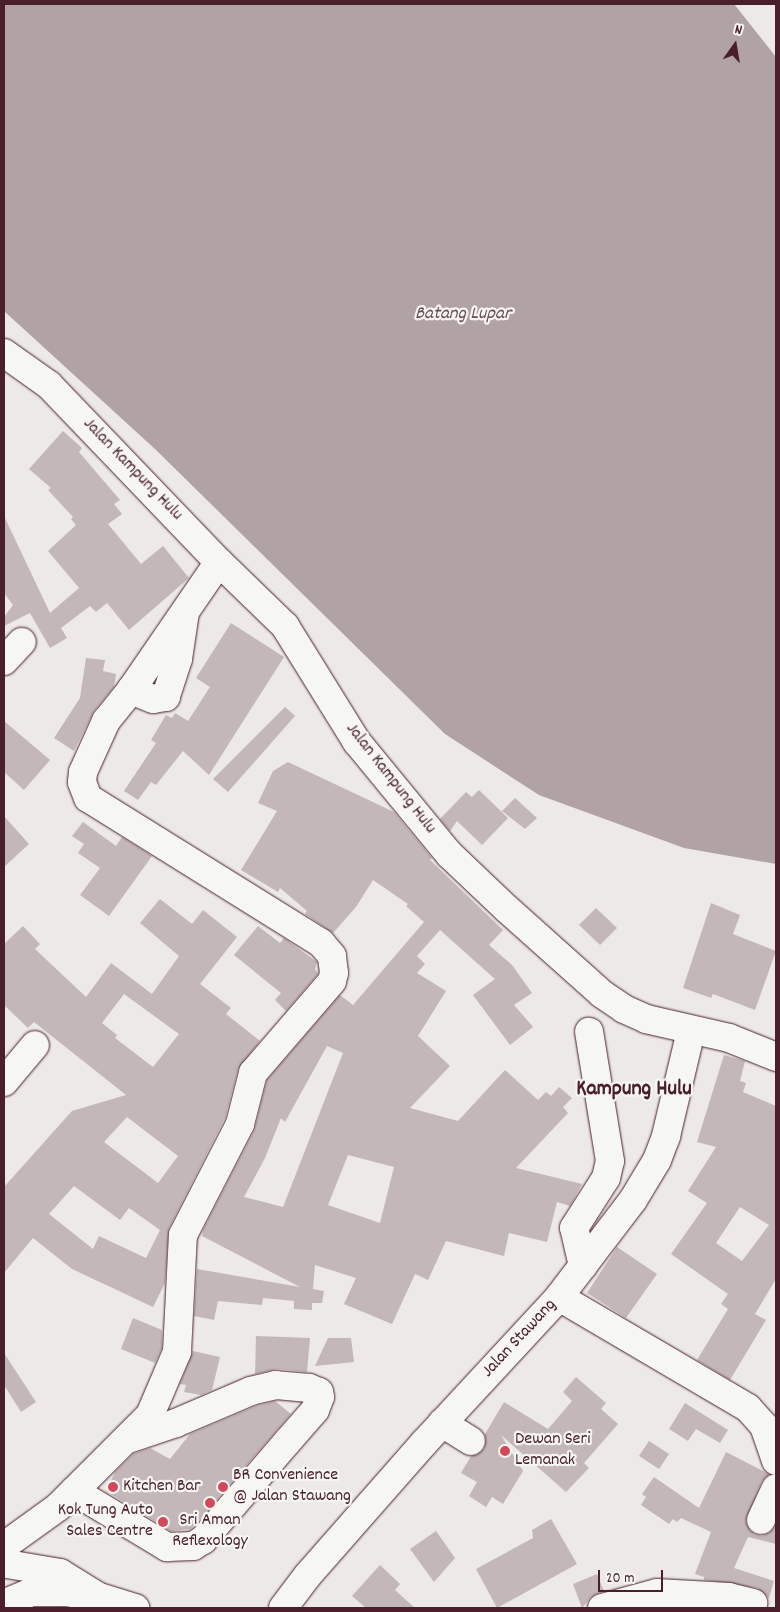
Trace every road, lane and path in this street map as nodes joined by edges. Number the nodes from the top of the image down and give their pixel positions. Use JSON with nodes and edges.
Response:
{"nodes":[{"id":1,"x":4,"y":353,"type":"edge"},
{"id":2,"x":219,"y":562,"type":"junction"},
{"id":3,"x":691,"y":1031,"type":"junction"},
{"id":4,"x":589,"y":1032,"type":"dead end"},
{"id":5,"x":35,"y":1045,"type":"dead end"},
{"id":6,"x":776,"y":1058,"type":"edge"},
{"id":7,"x":4,"y":1082,"type":"edge"},
{"id":8,"x":583,"y":1266,"type":"junction"},
{"id":9,"x":559,"y":1297,"type":"junction"},
{"id":10,"x":442,"y":1423,"type":"junction"},
{"id":11,"x":128,"y":1439,"type":"junction"},
{"id":12,"x":471,"y":1441,"type":"dead end"},
{"id":13,"x":776,"y":1461,"type":"edge"},
{"id":14,"x":776,"y":1488,"type":"edge"},
{"id":15,"x":74,"y":1491,"type":"junction"},
{"id":16,"x":761,"y":1520,"type":"dead end"},
{"id":17,"x":5,"y":1557,"type":"edge"},
{"id":18,"x":99,"y":1597,"type":"junction"},
{"id":19,"x":753,"y":1603,"type":"dead end"},
{"id":20,"x":7,"y":1605,"type":"edge"},
{"id":21,"x":135,"y":1608,"type":"edge"},
{"id":22,"x":283,"y":1608,"type":"edge"},
{"id":23,"x":602,"y":1608,"type":"edge"}],
"edges":[{"from":1,"to":2,"type":"street","name":"Jalan Kampung Hulu"},
{"from":2,"to":3,"type":"street","name":"Jalan Kampung Hulu"},
{"from":2,"to":11,"type":"street"},
{"from":3,"to":6,"type":"street","name":"Jalan Kampung Hulu"},
{"from":3,"to":8,"type":"street","name":"Jalan Stawang"},
{"from":4,"to":8,"type":"street"},
{"from":5,"to":7,"type":"street"},
{"from":8,"to":9,"type":"street","name":"Jalan Stawang"},
{"from":9,"to":10,"type":"street","name":"Jalan Stawang"},
{"from":9,"to":13,"type":"street"},
{"from":10,"to":12,"type":"street"},
{"from":10,"to":22,"type":"street","name":"Jalan Stawang"},
{"from":11,"to":15,"type":"street"},
{"from":11,"to":15,"type":"street"},
{"from":14,"to":16,"type":"street"},
{"from":15,"to":17,"type":"street"},
{"from":17,"to":18,"type":"street"},
{"from":17,"to":20,"type":"street"},
{"from":18,"to":20,"type":"street"},
{"from":18,"to":21,"type":"street"},
{"from":19,"to":23,"type":"street"}]}
